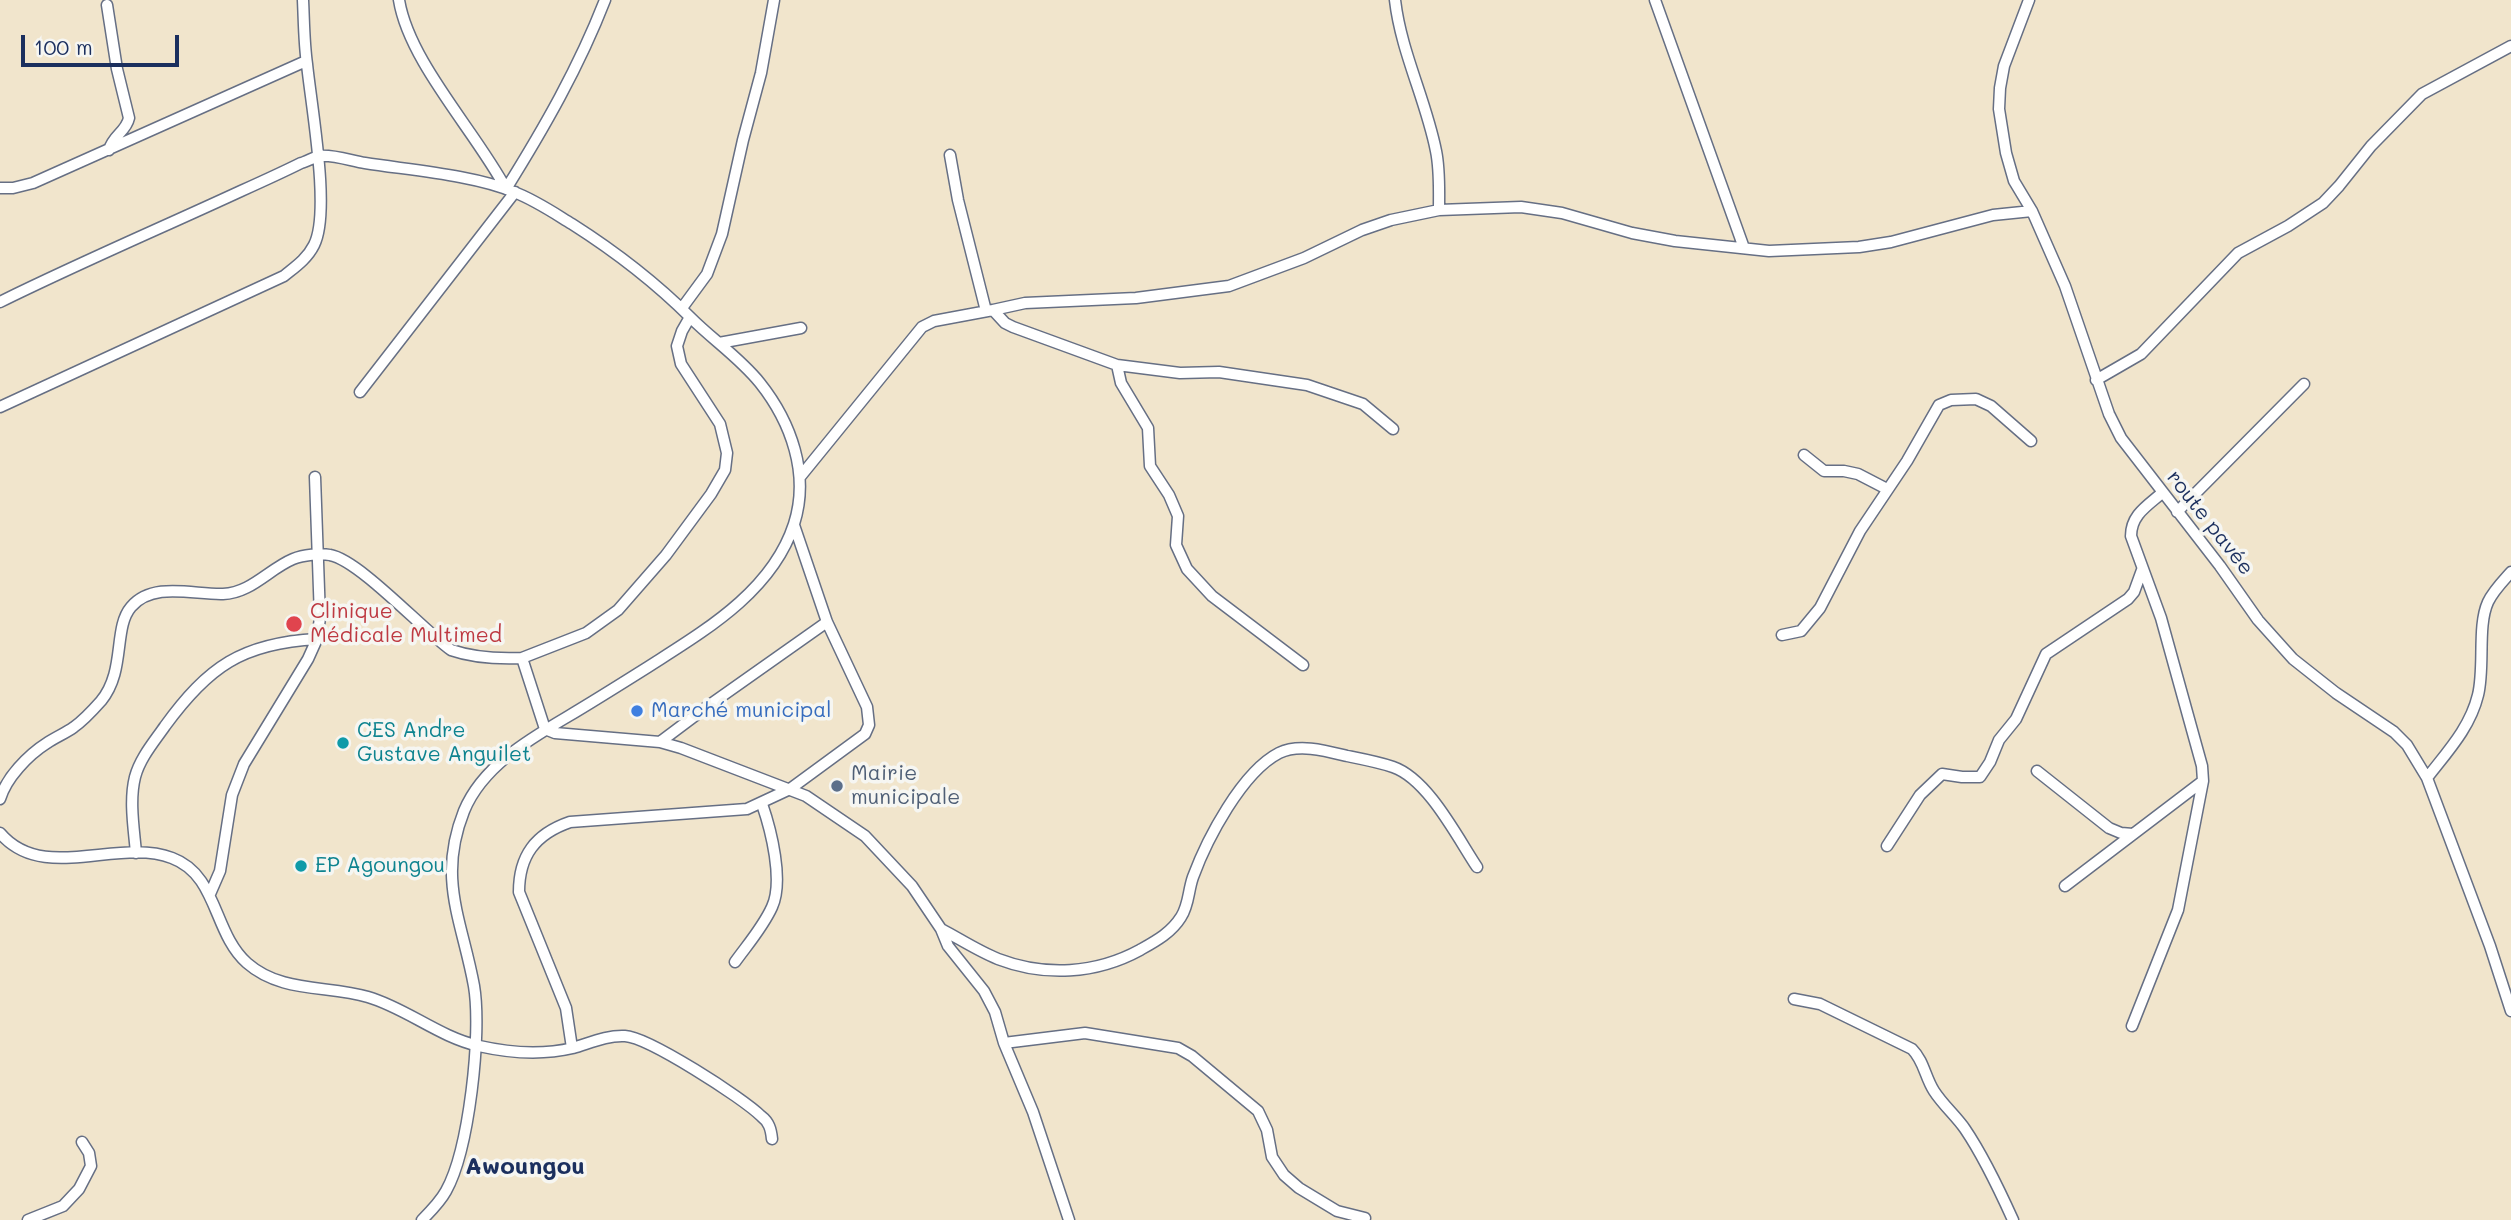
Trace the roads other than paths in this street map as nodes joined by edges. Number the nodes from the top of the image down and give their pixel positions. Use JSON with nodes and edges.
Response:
{"nodes":[{"id":1,"x":303,"y":0,"type":"edge"},
{"id":2,"x":399,"y":0,"type":"edge"},
{"id":3,"x":605,"y":0,"type":"edge"},
{"id":4,"x":774,"y":0,"type":"edge"},
{"id":5,"x":1395,"y":0,"type":"edge"},
{"id":6,"x":1655,"y":0,"type":"edge"},
{"id":7,"x":2029,"y":0,"type":"edge"},
{"id":8,"x":107,"y":5,"type":"dead end"},
{"id":9,"x":2511,"y":46,"type":"edge"},
{"id":10,"x":306,"y":61,"type":"junction"},
{"id":11,"x":108,"y":150,"type":"junction"},
{"id":12,"x":950,"y":155,"type":"dead end"},
{"id":13,"x":318,"y":156,"type":"junction"},
{"id":14,"x":0,"y":188,"type":"edge"},
{"id":15,"x":510,"y":190,"type":"junction"},
{"id":16,"x":1439,"y":210,"type":"junction"},
{"id":17,"x":2032,"y":211,"type":"junction"},
{"id":18,"x":1744,"y":248,"type":"junction"},
{"id":19,"x":0,"y":289,"type":"edge"},
{"id":20,"x":11,"y":297,"type":"junction"},
{"id":21,"x":0,"y":302,"type":"edge"},
{"id":22,"x":682,"y":308,"type":"junction"},
{"id":23,"x":989,"y":311,"type":"junction"},
{"id":24,"x":690,"y":317,"type":"junction"},
{"id":25,"x":802,"y":328,"type":"dead end"},
{"id":26,"x":719,"y":343,"type":"junction"},
{"id":27,"x":1116,"y":365,"type":"junction"},
{"id":28,"x":2096,"y":380,"type":"junction"},
{"id":29,"x":2304,"y":384,"type":"dead end"},
{"id":30,"x":360,"y":392,"type":"dead end"},
{"id":31,"x":0,"y":407,"type":"edge"},
{"id":32,"x":1393,"y":429,"type":"dead end"},
{"id":33,"x":2031,"y":442,"type":"dead end"},
{"id":34,"x":1804,"y":455,"type":"dead end"},
{"id":35,"x":315,"y":477,"type":"dead end"},
{"id":36,"x":800,"y":477,"type":"junction"},
{"id":37,"x":1887,"y":489,"type":"junction"},
{"id":38,"x":2162,"y":493,"type":"junction"},
{"id":39,"x":2177,"y":512,"type":"junction"},
{"id":40,"x":793,"y":525,"type":"junction"},
{"id":41,"x":317,"y":555,"type":"junction"},
{"id":42,"x":2142,"y":569,"type":"junction"},
{"id":43,"x":2511,"y":572,"type":"edge"},
{"id":44,"x":827,"y":622,"type":"junction"},
{"id":45,"x":1782,"y":635,"type":"dead end"},
{"id":46,"x":317,"y":639,"type":"junction"},
{"id":47,"x":522,"y":658,"type":"junction"},
{"id":48,"x":1303,"y":665,"type":"dead end"},
{"id":49,"x":545,"y":729,"type":"junction"},
{"id":50,"x":660,"y":742,"type":"junction"},
{"id":51,"x":2037,"y":771,"type":"dead end"},
{"id":52,"x":2427,"y":778,"type":"junction"},
{"id":53,"x":2203,"y":781,"type":"junction"},
{"id":54,"x":790,"y":789,"type":"junction"},
{"id":55,"x":0,"y":799,"type":"edge"},
{"id":56,"x":762,"y":804,"type":"junction"},
{"id":57,"x":0,"y":833,"type":"edge"},
{"id":58,"x":2133,"y":834,"type":"junction"},
{"id":59,"x":1887,"y":846,"type":"dead end"},
{"id":60,"x":136,"y":852,"type":"junction"},
{"id":61,"x":1477,"y":867,"type":"dead end"},
{"id":62,"x":2065,"y":886,"type":"dead end"},
{"id":63,"x":210,"y":894,"type":"junction"},
{"id":64,"x":942,"y":929,"type":"junction"},
{"id":65,"x":735,"y":962,"type":"dead end"},
{"id":66,"x":1794,"y":999,"type":"dead end"},
{"id":67,"x":2511,"y":1011,"type":"edge"},
{"id":68,"x":2132,"y":1026,"type":"dead end"},
{"id":69,"x":1004,"y":1043,"type":"junction"},
{"id":70,"x":475,"y":1045,"type":"junction"},
{"id":71,"x":572,"y":1048,"type":"junction"},
{"id":72,"x":772,"y":1139,"type":"dead end"},
{"id":73,"x":82,"y":1142,"type":"dead end"},
{"id":74,"x":1365,"y":1218,"type":"edge"},
{"id":75,"x":28,"y":1220,"type":"edge"},
{"id":76,"x":422,"y":1220,"type":"edge"},
{"id":77,"x":1069,"y":1220,"type":"edge"},
{"id":78,"x":2012,"y":1220,"type":"edge"}],
"edges":[{"from":1,"to":10,"type":"street"},
{"from":2,"to":15,"type":"street"},
{"from":3,"to":15,"type":"street"},
{"from":4,"to":22,"type":"street"},
{"from":5,"to":16,"type":"street"},
{"from":6,"to":18,"type":"street"},
{"from":7,"to":17,"type":"street","name":"route pavée"},
{"from":8,"to":11,"type":"street"},
{"from":9,"to":28,"type":"street"},
{"from":10,"to":11,"type":"street"},
{"from":10,"to":13,"type":"street"},
{"from":11,"to":14,"type":"street"},
{"from":12,"to":23,"type":"street"},
{"from":13,"to":15,"type":"street"},
{"from":13,"to":20,"type":"street"},
{"from":13,"to":31,"type":"street"},
{"from":15,"to":22,"type":"street"},
{"from":15,"to":30,"type":"street"},
{"from":16,"to":18,"type":"street"},
{"from":16,"to":23,"type":"street"},
{"from":17,"to":18,"type":"street"},
{"from":17,"to":28,"type":"street","name":"route pavée"},
{"from":19,"to":20,"type":"street"},
{"from":20,"to":21,"type":"street"},
{"from":22,"to":24,"type":"street"},
{"from":23,"to":27,"type":"street"},
{"from":23,"to":36,"type":"street"},
{"from":24,"to":26,"type":"street"},
{"from":24,"to":47,"type":"street"},
{"from":25,"to":26,"type":"street"},
{"from":26,"to":36,"type":"street"},
{"from":27,"to":32,"type":"street"},
{"from":27,"to":48,"type":"street"},
{"from":28,"to":38,"type":"street","name":"route pavée"},
{"from":29,"to":39,"type":"street"},
{"from":33,"to":37,"type":"street"},
{"from":34,"to":37,"type":"street"},
{"from":35,"to":41,"type":"street"},
{"from":36,"to":40,"type":"street"},
{"from":37,"to":45,"type":"street"},
{"from":38,"to":39,"type":"street","name":"route pavée"},
{"from":38,"to":42,"type":"street"},
{"from":39,"to":52,"type":"street","name":"route pavée"},
{"from":40,"to":44,"type":"street"},
{"from":40,"to":49,"type":"street"},
{"from":41,"to":46,"type":"street"},
{"from":41,"to":47,"type":"street"},
{"from":41,"to":55,"type":"street"},
{"from":42,"to":53,"type":"street"},
{"from":42,"to":59,"type":"street"},
{"from":43,"to":52,"type":"street"},
{"from":44,"to":50,"type":"street"},
{"from":44,"to":54,"type":"street"},
{"from":46,"to":60,"type":"street"},
{"from":46,"to":63,"type":"street"},
{"from":47,"to":49,"type":"street"},
{"from":49,"to":50,"type":"street"},
{"from":49,"to":70,"type":"street"},
{"from":50,"to":54,"type":"street"},
{"from":51,"to":58,"type":"street"},
{"from":52,"to":67,"type":"street","name":"route pavée"},
{"from":53,"to":58,"type":"street"},
{"from":53,"to":68,"type":"street"},
{"from":54,"to":56,"type":"street"},
{"from":54,"to":64,"type":"street"},
{"from":56,"to":65,"type":"street"},
{"from":56,"to":71,"type":"street"},
{"from":57,"to":60,"type":"street"},
{"from":58,"to":62,"type":"street"},
{"from":60,"to":63,"type":"street"},
{"from":61,"to":64,"type":"street"},
{"from":63,"to":70,"type":"street"},
{"from":64,"to":69,"type":"street"},
{"from":66,"to":78,"type":"street"},
{"from":69,"to":74,"type":"street"},
{"from":69,"to":77,"type":"street"},
{"from":70,"to":71,"type":"street"},
{"from":70,"to":76,"type":"street"},
{"from":71,"to":72,"type":"street"},
{"from":73,"to":75,"type":"street"}]}
